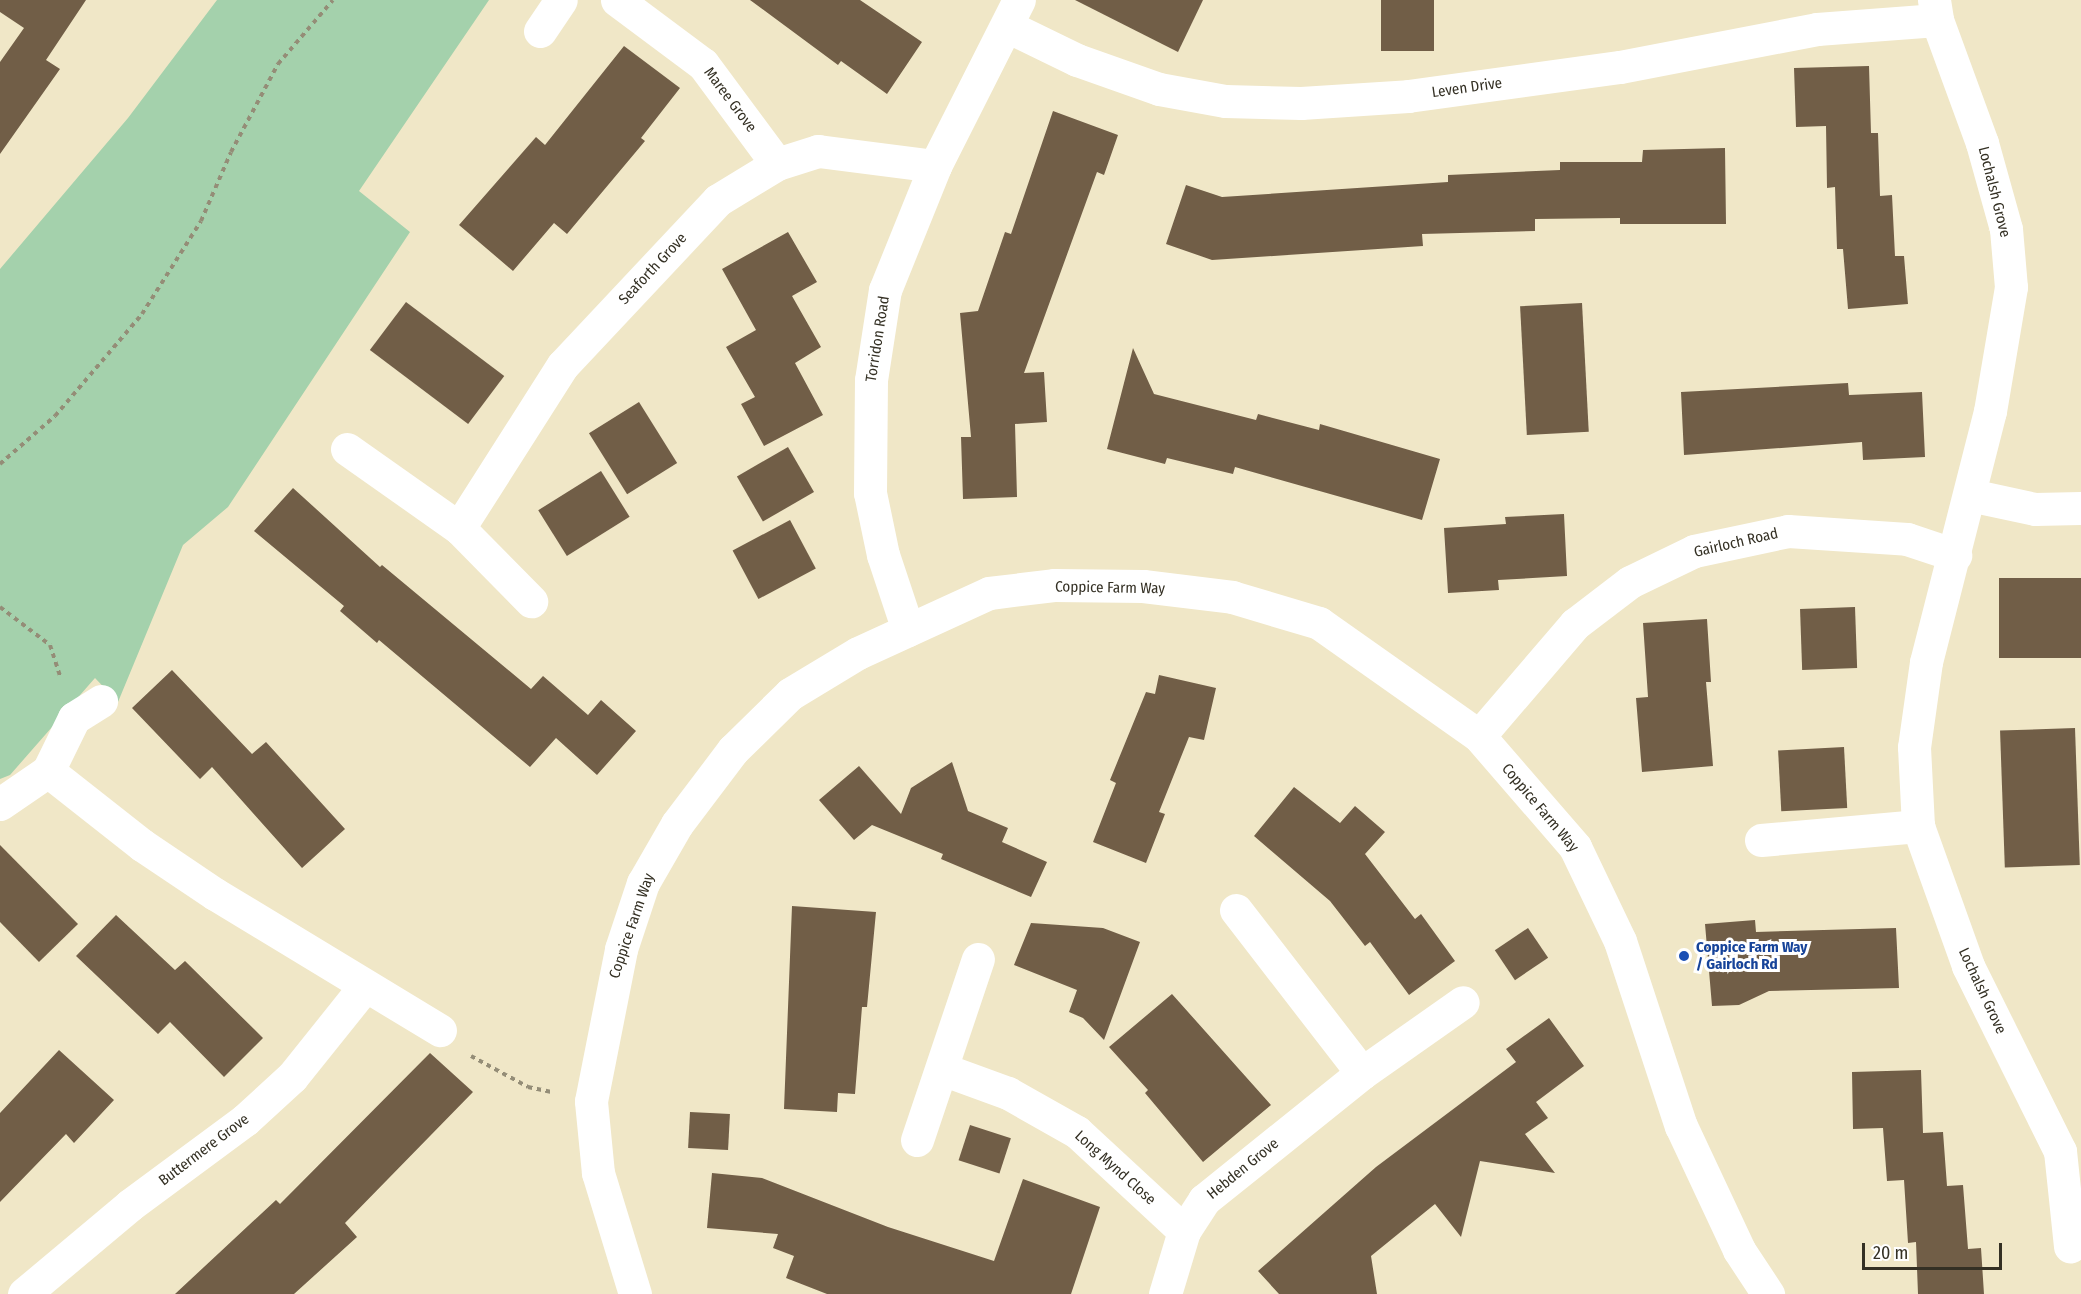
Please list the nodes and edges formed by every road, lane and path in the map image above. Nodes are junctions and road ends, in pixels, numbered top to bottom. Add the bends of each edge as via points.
1 (333, 0) edge
2 (561, 0) edge
3 (617, 0) edge
4 (1936, 10) edge
5 (1013, 13) edge
6 (540, 30) dead end
7 (777, 164) junction
8 (934, 166) junction
9 (347, 449) dead end
10 (0, 464) edge
11 (1970, 495) junction
12 (2081, 508) edge
13 (459, 528) junction
14 (1955, 555) junction
15 (531, 601) dead end
16 (0, 607) edge
17 (908, 630) junction
18 (87, 710) joint
19 (1479, 736) junction
20 (48, 771) junction
21 (0, 804) edge
22 (1918, 826) junction
23 (1761, 840) dead end
24 (1236, 910) dead end
25 (978, 959) dead end
26 (364, 987) junction
27 (1463, 1002) dead end
28 (440, 1030) joint
29 (942, 1069) junction
30 (1362, 1073) junction
31 (591, 1101) junction
32 (917, 1140) dead end
33 (2070, 1148) edge
34 (1184, 1231) junction
35 (2070, 1246) dead end
36 (24, 1294) edge
37 (635, 1294) edge
38 (1165, 1294) edge
39 (1768, 1294) edge

1 - 10 path via 278,64 231,152 201,220 142,314 55,416
2 - 6 street
3 - 7 street, Maree Grove via 703,64
4 - 5 street, Leven Drive via 1620,67 1408,96 1301,103 1225,101 1159,89 1077,60
4 - 11 street, Lochalsh Grove via 1982,143 2006,229 2011,287
5 - 8 street, Torridon Road
7 - 8 street, Seaforth Grove via 818,151
7 - 13 street, Seaforth Grove via 718,200 563,365
8 - 17 street, Torridon Road via 885,290 871,380 870,493 883,555
9 - 13 street
11 - 12 street via 2035,508
11 - 14 street, Lochalsh Grove
13 - 15 street
14 - 19 street, Gairloch Road via 1907,539 1788,531 1694,550 1630,582 1575,624
14 - 22 street, Lochalsh Grove via 1926,662 1914,747
16 - 18 path via 50,645
17 - 19 street, Coppice Farm Way via 989,593 1054,585 1143,586 1232,597 1319,623
17 - 31 street, Coppice Farm Way via 858,653 790,694 733,750 677,824 644,883 621,949
18 - 20 street
19 - 39 street, Coppice Farm Way via 1575,847 1620,941 1681,1126 1739,1250
20 - 21 street
20 - 26 street via 142,845
22 - 23 street
22 - 33 street, Lochalsh Grove via 1968,966
24 - 30 street
25 - 29 street
26 - 28 street
26 - 36 street, Buttermere Grove via 292,1077 245,1120 130,1205
27 - 30 street, Hebden Grove
28 - 31 path via 452,1036 447,1044 528,1087
29 - 32 street
29 - 34 street, Long Mynd Close via 1008,1093 1077,1132
30 - 34 street, Hebden Grove via 1204,1200
31 - 37 street, Coppice Farm Way via 598,1173
33 - 35 street, Lochalsh Grove
34 - 38 street, Hebden Grove

